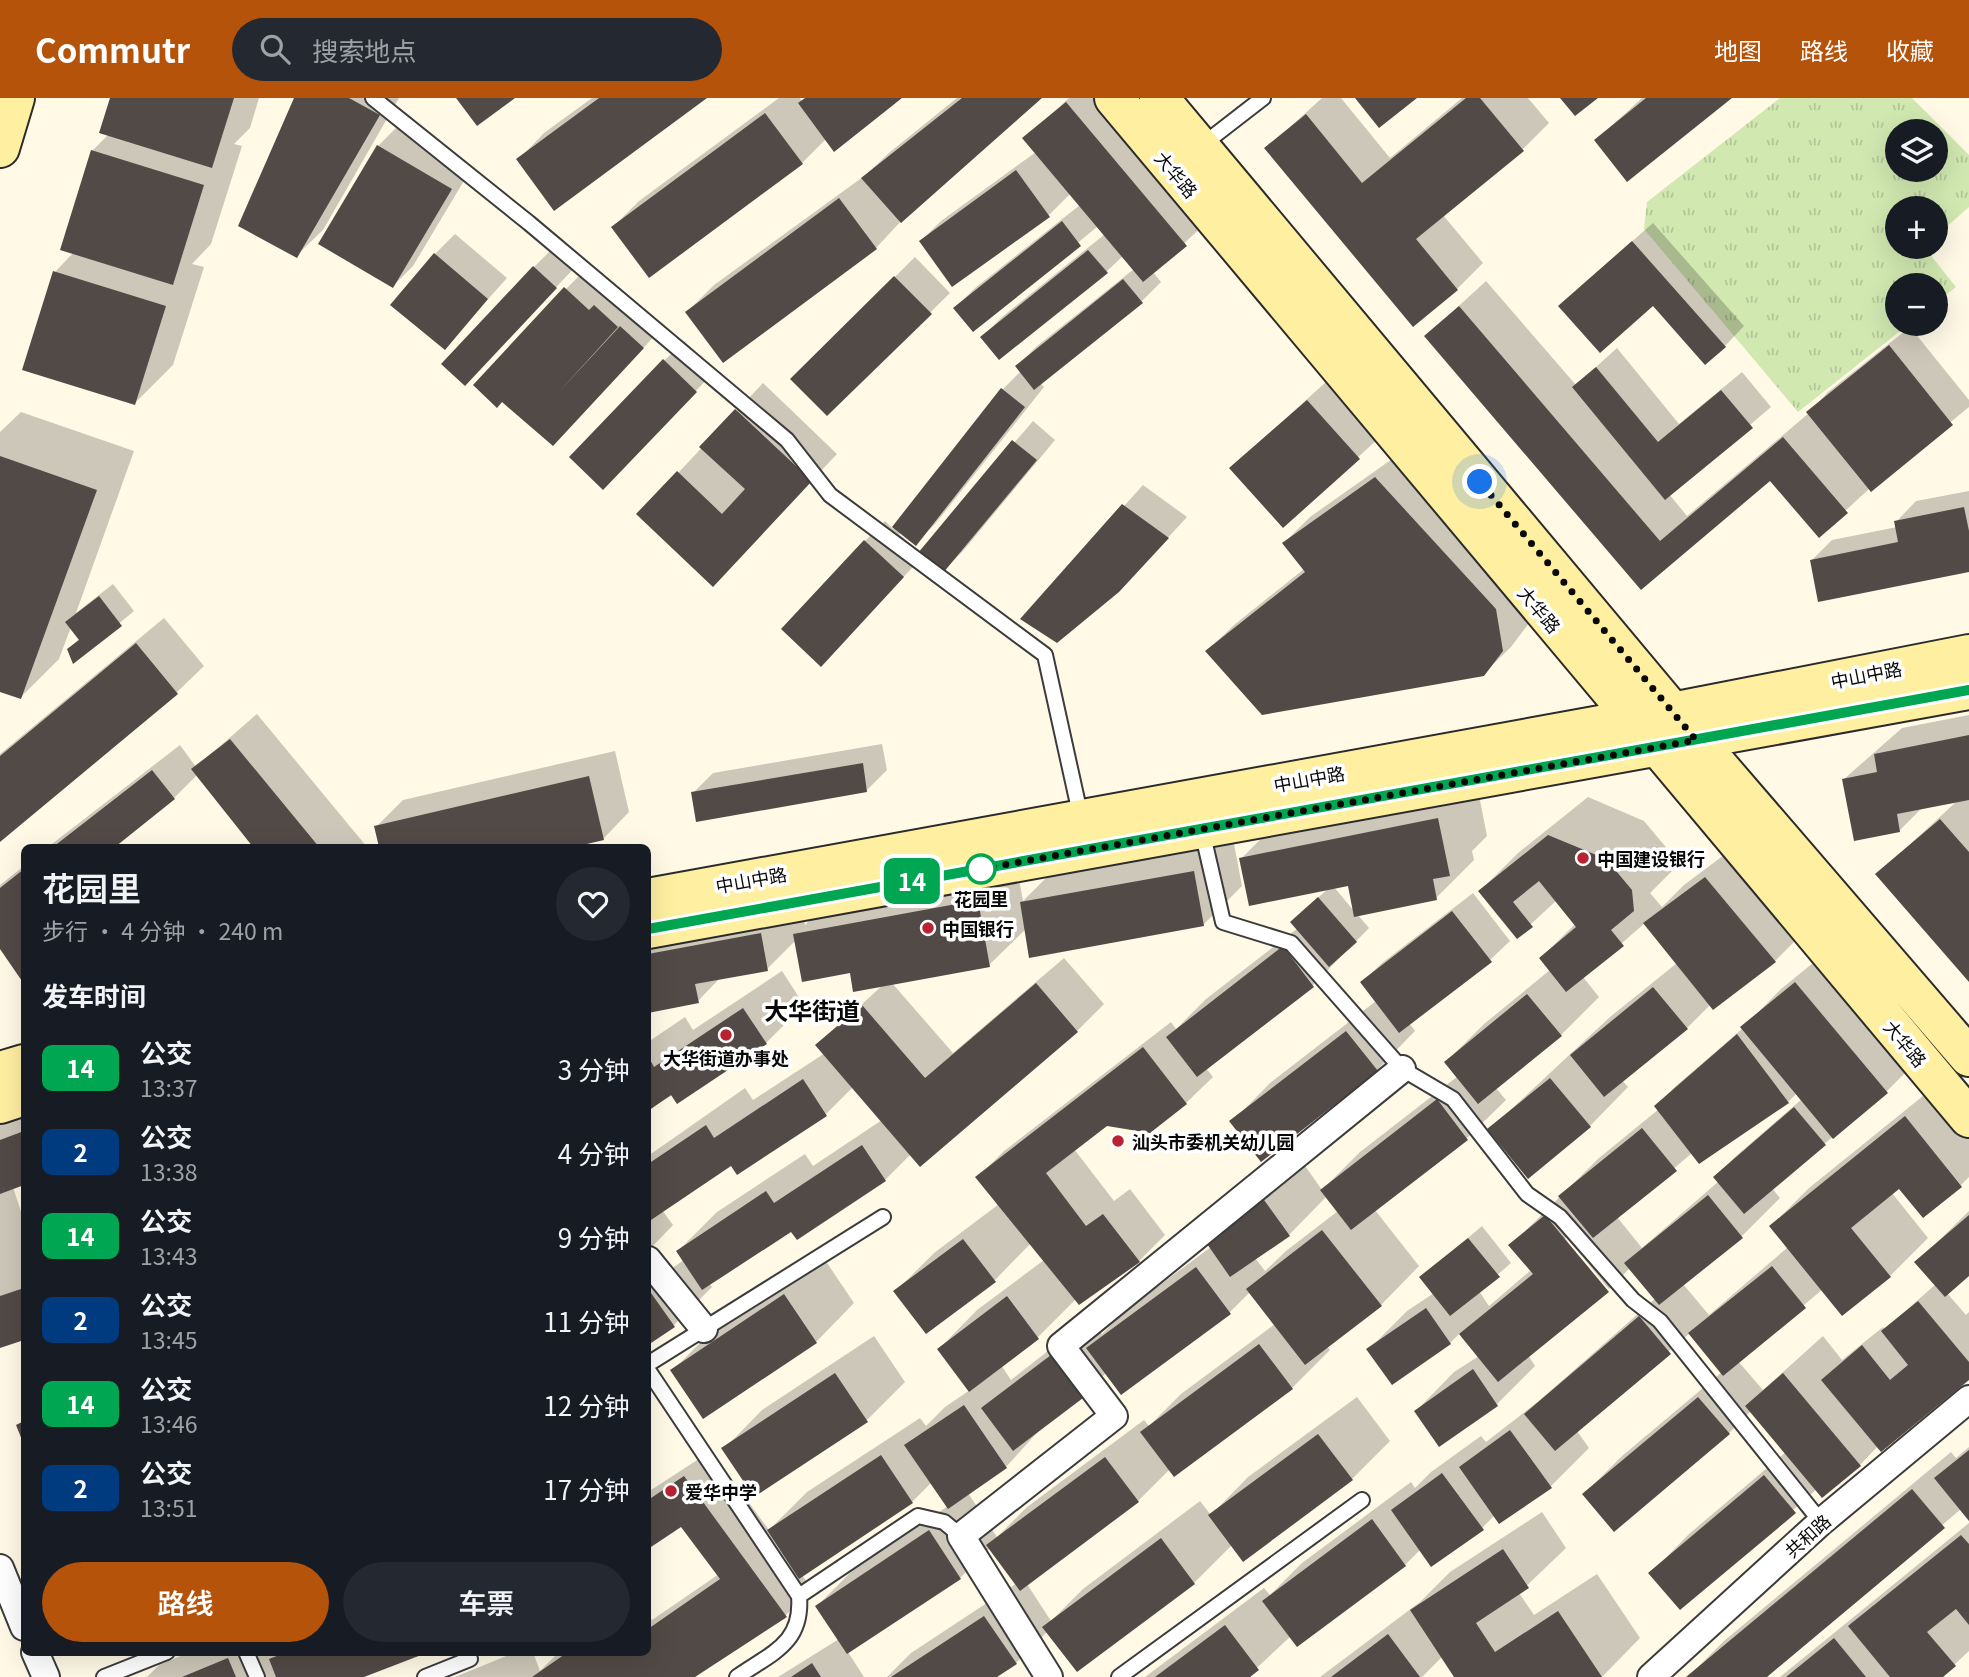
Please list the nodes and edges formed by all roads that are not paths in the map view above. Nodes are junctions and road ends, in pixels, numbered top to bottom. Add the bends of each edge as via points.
1 (15, 98) edge
2 (373, 98) edge
3 (1114, 98) edge
4 (1159, 98) edge
5 (1263, 98) edge
6 (1200, 147) junction
7 (0, 148) edge
8 (1969, 654) edge
9 (1969, 690) edge
10 (1684, 726) junction
11 (1644, 733) junction
12 (1081, 819) junction
13 (1201, 830) junction
14 (651, 897) edge
15 (651, 928) edge
16 (1969, 1056) edge
17 (21, 1065) edge
18 (1402, 1069) junction
19 (0, 1071) edge
20 (21, 1097) edge
21 (0, 1104) edge
22 (1969, 1118) edge
23 (883, 1216) dead end
24 (651, 1264) edge
25 (704, 1329) junction
26 (651, 1362) edge
27 (651, 1374) edge
28 (1969, 1399) edge
29 (1363, 1500) dead end
30 (1821, 1522) junction
31 (961, 1536) junction
32 (0, 1568) edge
33 (799, 1596) junction
34 (21, 1620) edge
35 (37, 1656) edge
36 (157, 1656) edge
37 (248, 1656) edge
38 (470, 1659) dead end
39 (46, 1677) edge
40 (103, 1677) edge
41 (257, 1677) edge
42 (425, 1677) edge
43 (737, 1677) edge
44 (1049, 1677) edge
45 (1119, 1677) edge
46 (1651, 1677) edge

1 - 7 main road
2 - 12 lane via 529,222 787,440 830,495 1045,655
3 - 11 main road, 大华路
4 - 6 main road, 大华路
5 - 6 lane
6 - 10 main road, 大华路
8 - 10 main road, 中山中路
9 - 10 main road, 中山中路
10 - 11 main road, 中山中路
10 - 16 main road, 大华路
11 - 12 main road, 中山中路
11 - 13 main road, 中山中路
11 - 22 main road, 大华路
12 - 14 main road, 中山中路
13 - 15 main road, 中山中路
13 - 18 lane via 1223,922 1291,943
17 - 19 main road
18 - 30 lane via 1452,1100 1527,1194 1560,1217 1633,1300 1660,1321
18 - 31 street via 1061,1346 1114,1416
20 - 21 main road
23 - 25 lane
24 - 25 street
25 - 26 lane
27 - 33 lane
28 - 30 street, 共和路
29 - 45 lane
30 - 46 street, 共和路
31 - 33 lane via 944,1522 918,1516
31 - 44 street
32 - 34 street
33 - 43 lane via 800,1617 790,1641
35 - 39 street
36 - 40 lane
37 - 41 lane
38 - 42 lane

